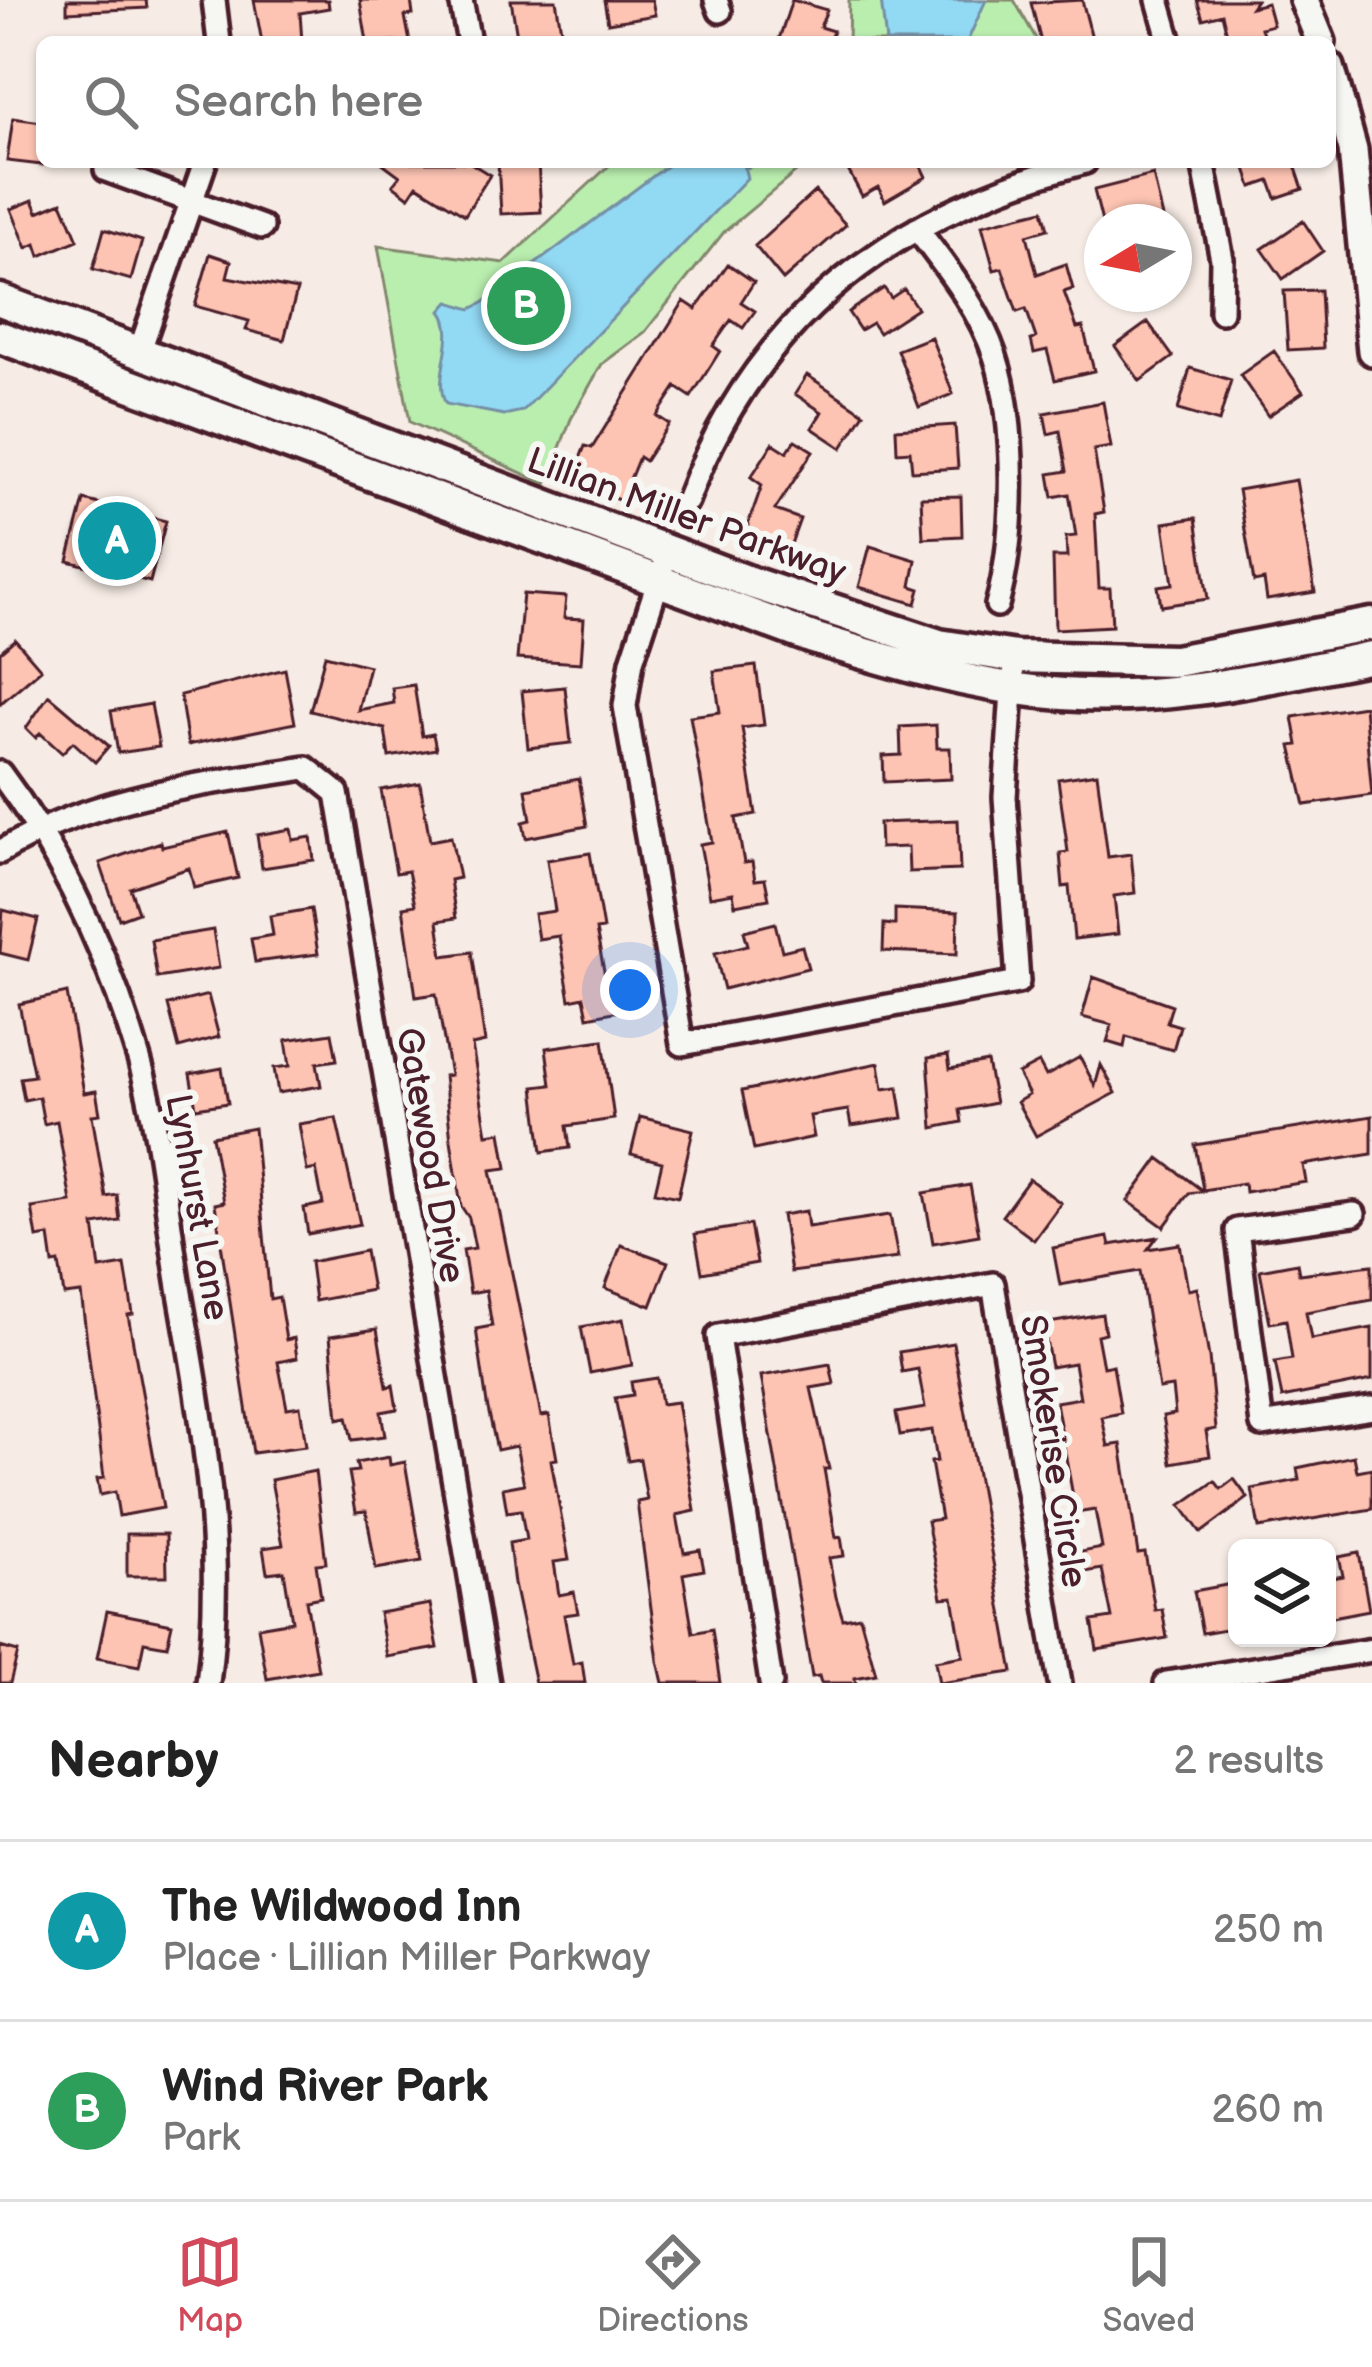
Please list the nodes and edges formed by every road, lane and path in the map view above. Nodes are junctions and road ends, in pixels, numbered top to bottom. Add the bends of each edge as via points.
1 (214, 0) edge
2 (461, 0) edge
3 (1158, 0) edge
4 (1304, 0) edge
5 (218, 36) edge
6 (468, 36) edge
7 (1168, 36) edge
8 (1319, 36) edge
9 (1336, 100) edge
10 (203, 168) edge
11 (1067, 168) edge
12 (1204, 168) edge
13 (106, 170) dead end
14 (194, 203) junction
15 (262, 226) dead end
16 (917, 229) junction
17 (0, 300) edge
18 (1221, 312) dead end
19 (0, 337) edge
20 (1372, 351) edge
21 (139, 352) junction
22 (687, 501) dead end
23 (663, 567) junction
24 (997, 605) dead end
25 (1372, 624) edge
26 (1372, 657) edge
27 (1014, 672) junction
28 (0, 773) edge
29 (41, 827) junction
30 (0, 851) edge
31 (1354, 1214) dead end
32 (1372, 1408) edge
33 (1372, 1650) edge
34 (208, 1683) edge
35 (488, 1683) edge
36 (771, 1683) edge
37 (1060, 1683) edge
38 (1166, 1683) edge

1 - 5 street
2 - 6 street
3 - 7 street
4 - 8 street
9 - 20 street via 1360,203
10 - 14 street
11 - 16 street via 963,203
12 - 18 street via 1222,260
13 - 14 street
14 - 15 street
14 - 21 street
16 - 22 street via 831,287 773,346 712,434
16 - 24 street via 967,296 995,356 1010,559
17 - 21 main road, Lillian Miller Parkway
19 - 23 main road, Lillian Miller Parkway
21 - 23 main road, Lillian Miller Parkway
23 - 27 main road, Lillian Miller Parkway
23 - 27 street via 625,706 682,1045 1018,982 1005,797
25 - 27 main road, Lillian Miller Parkway via 1175,662
26 - 27 main road, Lillian Miller Parkway via 1179,692 1062,694
28 - 29 street, Lynhurst Lane
29 - 30 street, Gatewood Drive
29 - 34 street, Lynhurst Lane via 93,933 140,1062 207,1444 218,1610
29 - 35 street, Gatewood Drive via 115,799 305,768 337,793
31 - 32 street via 1237,1230 1262,1425
33 - 38 street
36 - 37 street, Smokerise Circle via 718,1336 993,1285

